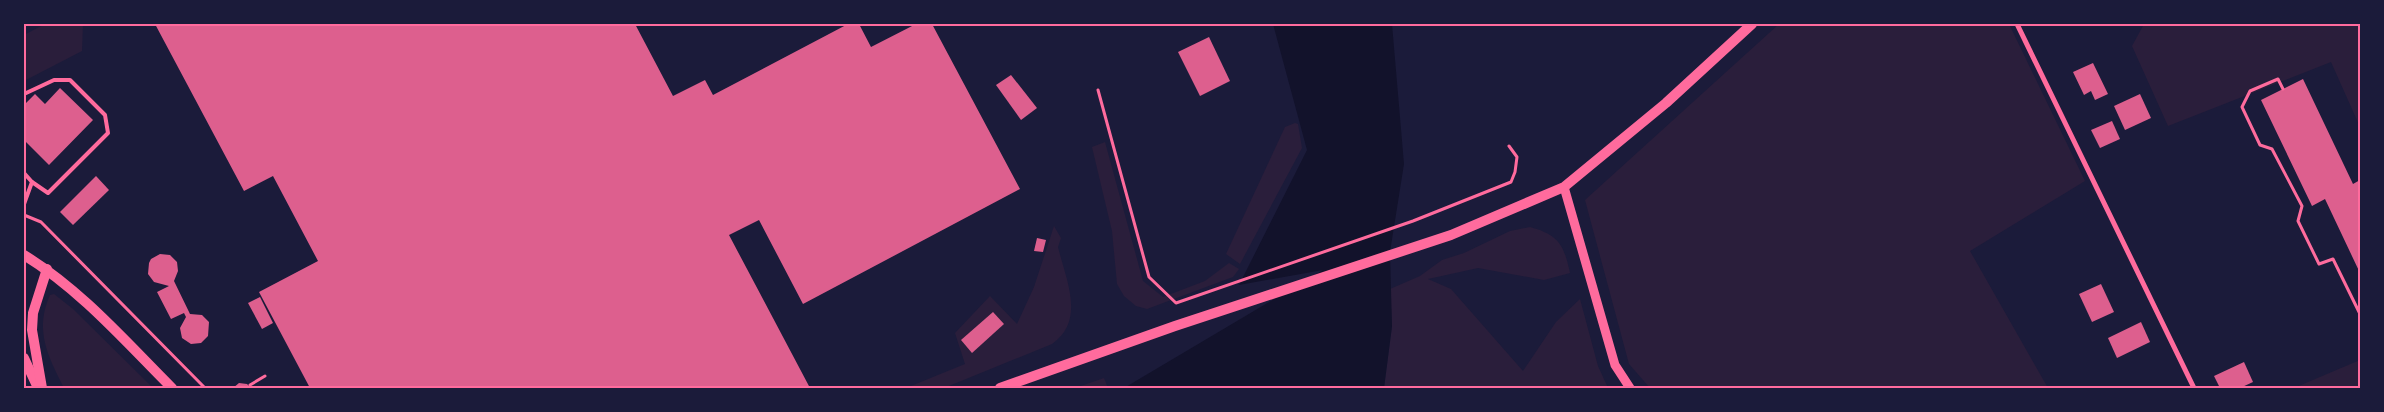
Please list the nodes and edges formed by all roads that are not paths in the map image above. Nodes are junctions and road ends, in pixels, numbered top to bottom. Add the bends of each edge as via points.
1 (1752, 24) edge
2 (2017, 24) edge
3 (24, 94) edge
4 (24, 173) edge
5 (32, 182) junction
6 (1564, 187) junction
7 (24, 204) edge
8 (24, 255) edge
9 (47, 269) junction
10 (24, 358) edge
11 (40, 388) edge
12 (172, 388) edge
13 (1000, 388) edge
14 (1630, 388) edge
15 (2194, 388) edge

1 - 6 main road via 1666,103
2 - 15 street
3 - 5 lane via 54,80 70,80 106,115 108,133 48,193
4 - 5 lane
5 - 7 lane
6 - 13 main road via 1452,236 1176,326
6 - 14 street via 1615,365
8 - 9 main road
9 - 11 main road via 36,298 32,321
9 - 12 main road via 88,304
10 - 11 main road

